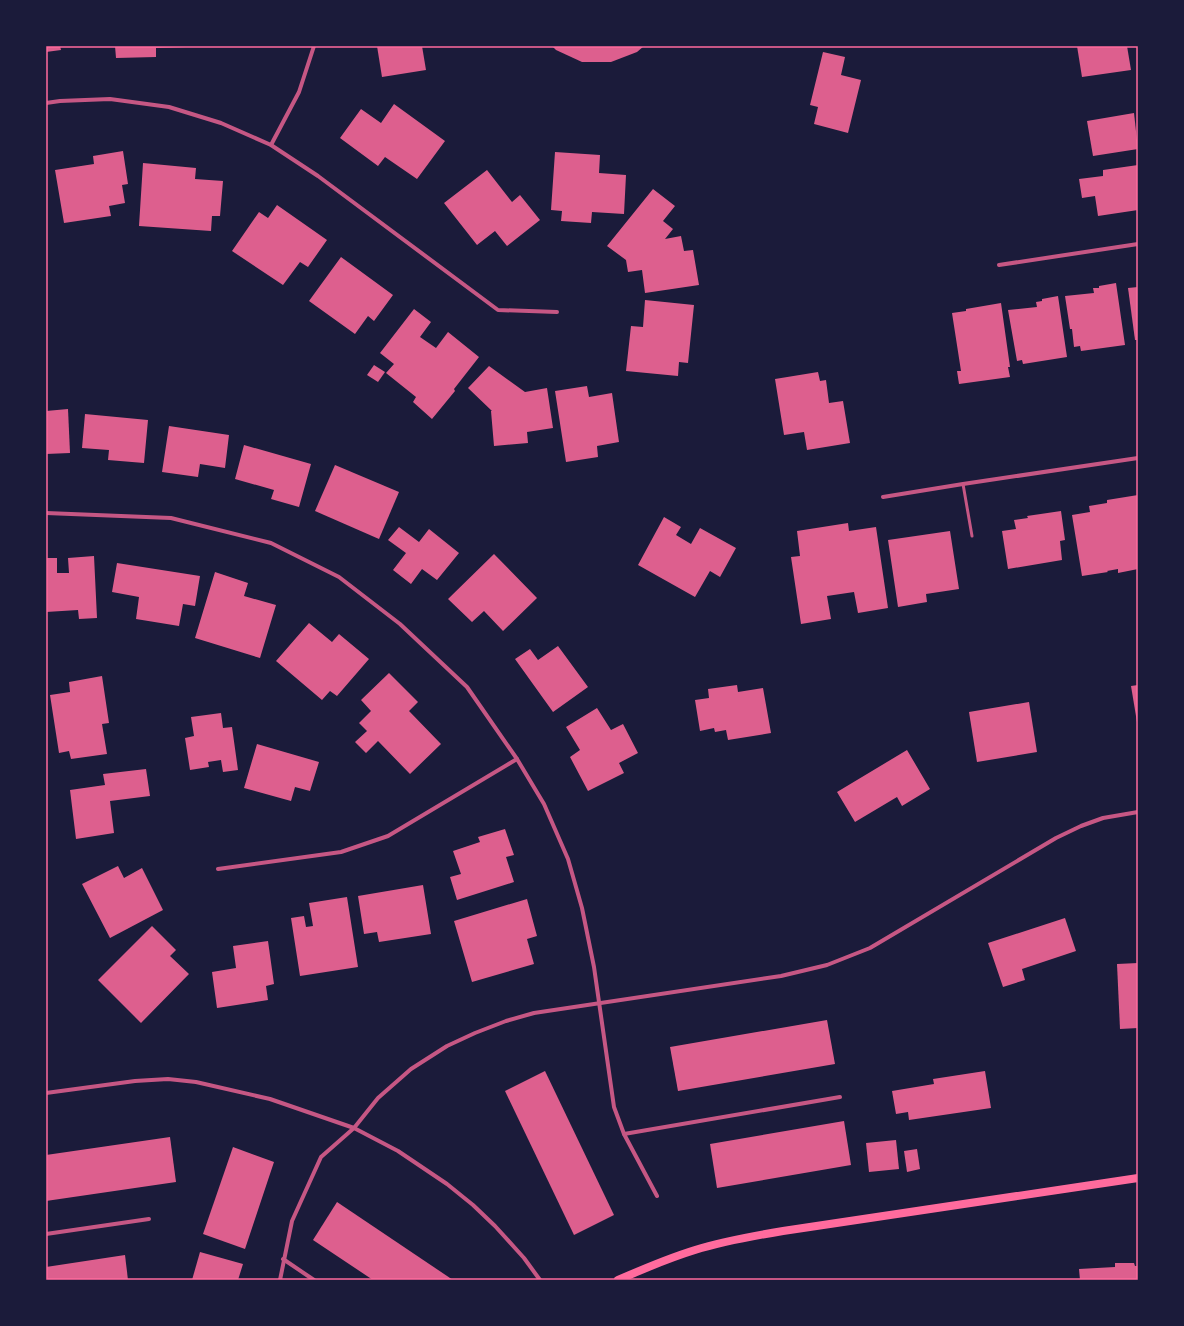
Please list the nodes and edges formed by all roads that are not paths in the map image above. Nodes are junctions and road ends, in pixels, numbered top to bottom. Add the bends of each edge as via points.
1 (314, 46) edge
2 (46, 103) edge
3 (271, 145) junction
4 (1138, 244) edge
5 (999, 265) dead end
6 (558, 312) dead end
7 (1138, 458) edge
8 (963, 484) junction
9 (883, 497) dead end
10 (46, 513) edge
11 (972, 536) dead end
12 (517, 760) junction
13 (1138, 812) edge
14 (218, 869) dead end
15 (599, 1003) junction
16 (46, 1093) edge
17 (840, 1097) dead end
18 (354, 1128) junction
19 (624, 1134) junction
20 (1138, 1178) edge
21 (657, 1196) dead end
22 (149, 1219) dead end
23 (46, 1234) edge
24 (283, 1260) junction
25 (280, 1280) edge
26 (314, 1280) edge
27 (540, 1280) edge
28 (618, 1280) edge

1 - 3 street via 299,92
2 - 3 street via 110,99 169,107 221,123
3 - 6 street via 318,176 498,310
4 - 5 street
7 - 8 street
8 - 9 street
8 - 11 lane
10 - 12 street via 171,518 271,543 339,577 400,624 467,687
12 - 14 street via 388,836 341,852
12 - 15 street via 544,804 568,859 582,908
13 - 15 street via 1104,818 1056,838 870,948 827,965 781,976
15 - 18 street via 534,1013 506,1021 447,1046 411,1069 378,1098
15 - 19 street via 614,1107
16 - 18 street via 135,1081 168,1079 196,1082 270,1099
17 - 19 street
18 - 24 street via 320,1157 292,1221
18 - 27 street via 398,1151 473,1205 514,1247
19 - 21 street
20 - 28 main road via 741,1238 695,1250
22 - 23 street
24 - 25 street
24 - 26 street

